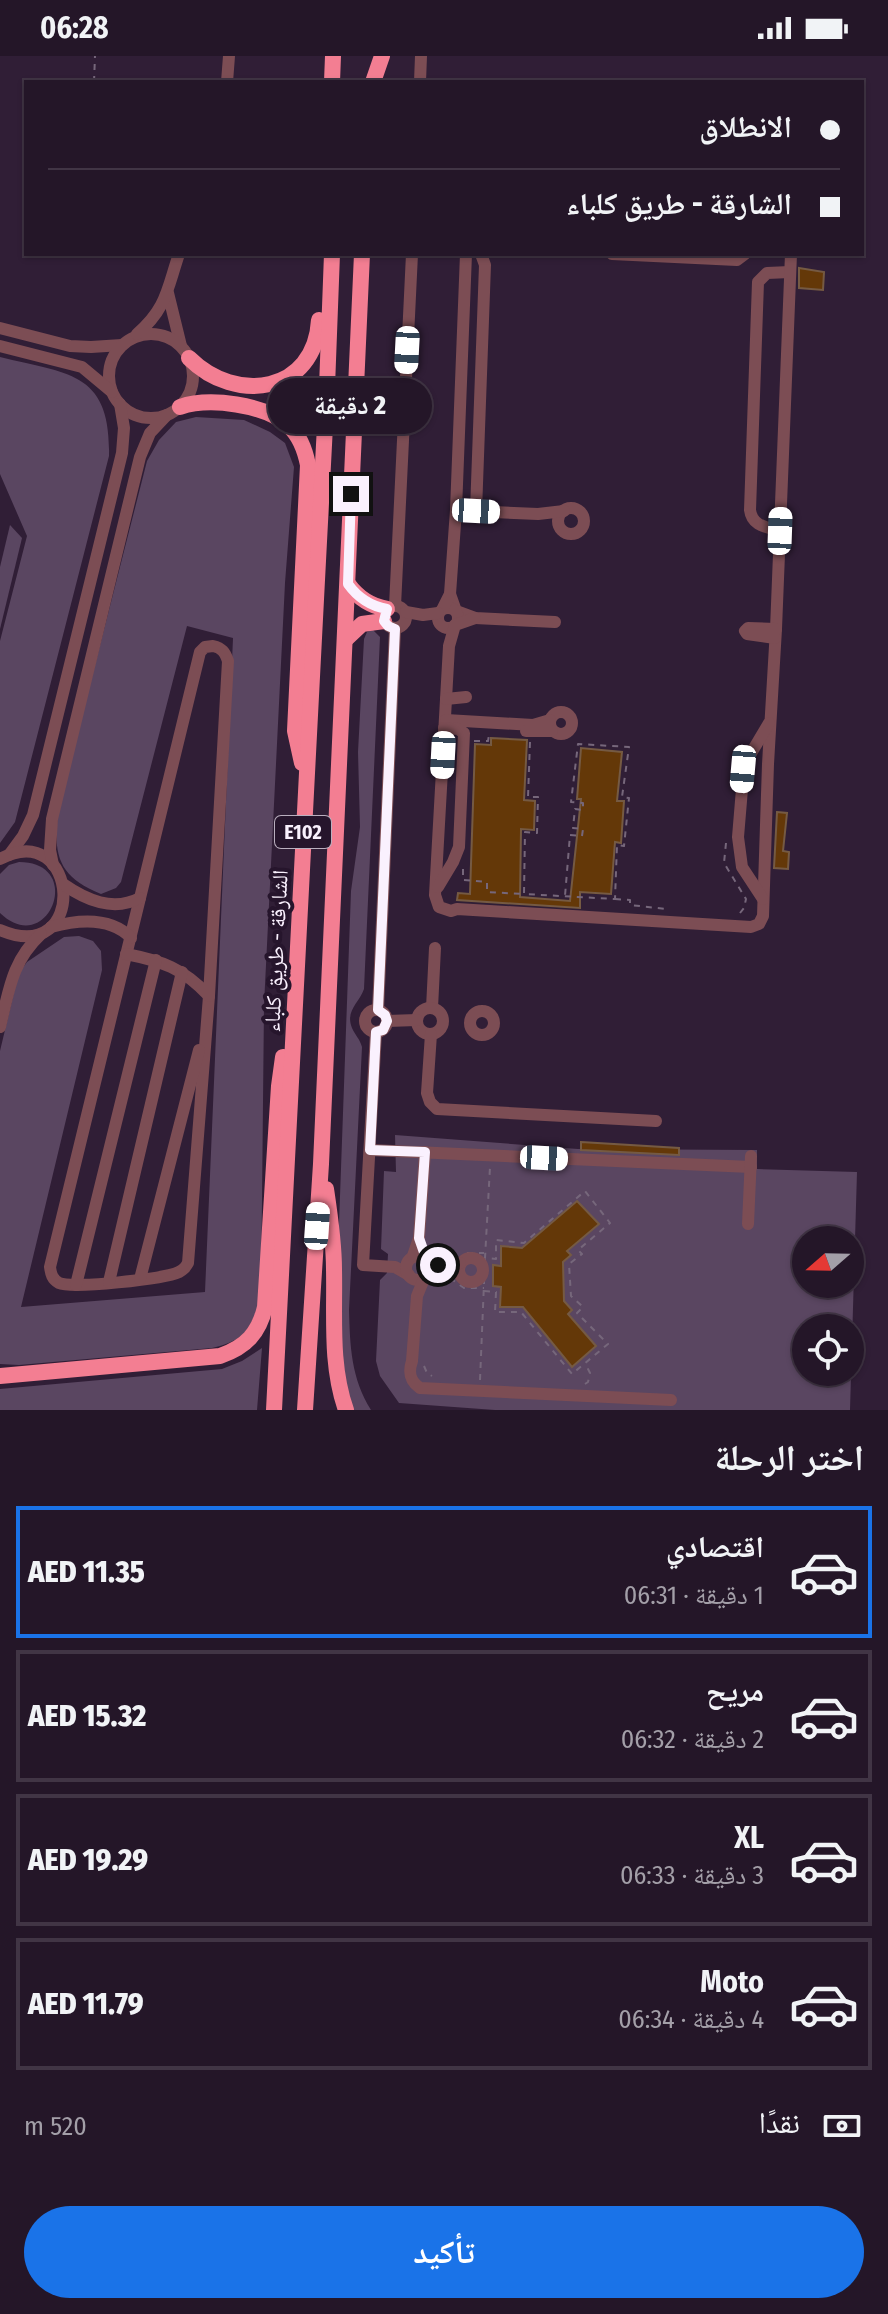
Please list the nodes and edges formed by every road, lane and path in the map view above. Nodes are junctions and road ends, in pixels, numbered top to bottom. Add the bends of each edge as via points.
1 (95, 56) edge
2 (229, 56) edge
3 (333, 56) edge
4 (339, 56) edge
5 (370, 56) edge
6 (382, 56) edge
7 (421, 56) edge
8 (94, 80) edge
9 (227, 80) edge
10 (332, 80) edge
11 (338, 80) edge
12 (371, 80) edge
13 (372, 80) edge
14 (420, 80) edge
15 (178, 256) edge
16 (323, 256) edge
17 (332, 256) edge
18 (362, 256) edge
19 (412, 256) edge
20 (466, 256) edge
21 (482, 256) edge
22 (791, 256) edge
23 (790, 272) junction
24 (168, 293) junction
25 (0, 328) edge
26 (134, 336) junction
27 (122, 345) junction
28 (0, 346) edge
29 (185, 352) junction
30 (112, 392) junction
31 (120, 404) junction
32 (174, 411) junction
33 (456, 510) junction
34 (476, 511) junction
35 (564, 511) junction
36 (538, 514) junction
37 (559, 526) junction
38 (780, 531) junction
39 (348, 584) junction
40 (396, 616) junction
41 (445, 617) junction
42 (555, 622) dead end
43 (345, 640) junction
44 (466, 697) dead end
45 (446, 699) junction
46 (770, 721) junction
47 (445, 724) junction
48 (489, 735) dead end
49 (466, 737) junction
50 (530, 737) dead end
51 (768, 764) junction
52 (743, 769) junction
53 (306, 776) junction
54 (727, 835) dead end
55 (4, 857) edge
56 (739, 857) junction
57 (463, 864) dead end
58 (53, 865) junction
59 (765, 867) junction
60 (63, 884) junction
61 (436, 889) junction
62 (524, 894) junction
63 (565, 896) junction
64 (140, 898) junction
65 (615, 899) junction
66 (763, 906) junction
67 (672, 910) dead end
68 (739, 914) dead end
69 (46, 929) junction
70 (0, 930) edge
71 (131, 938) junction
72 (435, 948) dead end
73 (126, 954) junction
74 (156, 960) junction
75 (182, 972) junction
76 (209, 996) junction
77 (295, 1001) junction
78 (432, 1008) junction
79 (378, 1010) junction
80 (207, 1018) junction
81 (417, 1020) junction
82 (387, 1021) junction
83 (443, 1021) junction
84 (470, 1022) dead end
85 (0, 1027) edge
86 (376, 1032) junction
87 (431, 1034) junction
88 (656, 1121) dead end
89 (370, 1150) junction
90 (425, 1152) junction
91 (321, 1164) junction
92 (490, 1166) dead end
93 (748, 1224) dead end
94 (485, 1253) junction
95 (485, 1258) junction
96 (458, 1266) junction
97 (419, 1268) junction
98 (140, 1279) junction
99 (109, 1282) junction
100 (76, 1285) junction
101 (484, 1290) junction
102 (418, 1363) junction
103 (586, 1364) junction
104 (0, 1369) edge
105 (19, 1374) junction
106 (0, 1376) edge
107 (480, 1380) dead end
108 (436, 1382) junction
109 (581, 1386) dead end
110 (671, 1400) dead end
111 (274, 1410) edge
112 (305, 1410) edge
113 (346, 1410) edge

1 - 8 path
2 - 9 street
3 - 10 highway
4 - 11 highway
5 - 12 highway
6 - 13 highway
7 - 14 street
15 - 24 street
16 - 29 highway via 319,333 293,374 268,385 228,383 213,378
17 - 53 highway, الشارقة - طريق كلباء / E102
18 - 39 highway, E102
19 - 40 street
20 - 33 street
21 - 34 street
22 - 23 street
23 - 38 street
23 - 38 street via 760,278 756,313 750,515 756,524
24 - 26 street
24 - 29 street
25 - 27 street via 70,346
26 - 27 street
26 - 29 street via 159,334
27 - 30 street via 111,362
28 - 30 street via 82,367
29 - 32 street via 192,384
30 - 31 street
31 - 32 street via 142,417
31 - 55 street via 122,453 33,815
32 - 53 highway via 202,401 259,411 288,426 305,450 295,731
32 - 58 street via 150,433 140,457 52,819
33 - 34 street
33 - 41 street
34 - 36 street
35 - 36 street
35 - 37 street
35 - 37 street via 577,511 583,523 575,534
36 - 37 street
38 - 46 street
39 - 40 highway via 369,604
39 - 43 highway, E102
40 - 41 street
40 - 43 highway via 362,624
40 - 79 street
41 - 42 street
41 - 45 street
43 - 91 highway, E102
44 - 45 street
45 - 47 street
46 - 51 street
46 - 52 street
47 - 49 street
47 - 49 street via 551,725 478,728
47 - 61 street
48 - 49 path via 488,741
49 - 61 street via 459,847
50 - 62 path via 528,797 538,797 537,833 525,832
51 - 52 street
51 - 59 street
52 - 56 street
53 - 77 highway, الشارقة - طريق كلباء / E102
54 - 68 path via 724,863 746,899
55 - 58 street via 32,853
56 - 59 street via 746,865
56 - 66 street
57 - 62 path via 463,880 487,882 487,892
58 - 60 street
59 - 66 street
60 - 64 street via 105,904
60 - 69 street via 63,907
61 - 66 street via 444,903 457,909 751,927 762,920
62 - 63 path
63 - 65 path
63 - 65 path via 570,835 582,836 583,829 573,828 575,809 583,810 583,803 571,802 578,744 629,747 622,797 629,798 624,846 617,845
64 - 71 street
64 - 76 street via 200,652 220,648 228,661
65 - 67 path
69 - 70 street via 28,936
69 - 71 street via 76,921 101,922
69 - 85 street via 17,965
71 - 73 street
72 - 78 street
73 - 74 street
73 - 100 street via 50,1267 57,1282
74 - 75 street
74 - 100 street
75 - 76 street
75 - 99 street
76 - 80 street
77 - 105 highway via 279,1086 265,1307 255,1333 220,1356
77 - 111 highway, الشارقة - طريق كلباء / E102
78 - 81 street
78 - 83 street
79 - 82 street
79 - 86 street via 365,1020
80 - 98 street
80 - 98 street via 188,1263 176,1273
81 - 82 street
81 - 87 street via 420,1029
82 - 86 street
83 - 84 street
83 - 87 street
86 - 89 street
87 - 88 street via 427,1093 437,1109
89 - 90 street
89 - 97 street via 363,1265
90 - 93 street via 751,1161
90 - 97 street
91 - 112 highway, E102
91 - 113 highway via 332,1236 338,1378
92 - 94 path
94 - 95 path
94 - 96 path
95 - 101 path
95 - 103 path via 496,1259 496,1240 524,1243 585,1191 610,1223 569,1264 571,1296 583,1307 577,1313 608,1344
96 - 97 street
96 - 101 path via 464,1288
97 - 102 street
98 - 99 street
99 - 100 street
101 - 103 path via 496,1292 495,1312 521,1312 572,1374
101 - 107 path
102 - 108 path
102 - 108 street via 410,1369 414,1383 428,1390
103 - 109 path via 588,1382
104 - 105 highway
105 - 106 highway
108 - 110 street

